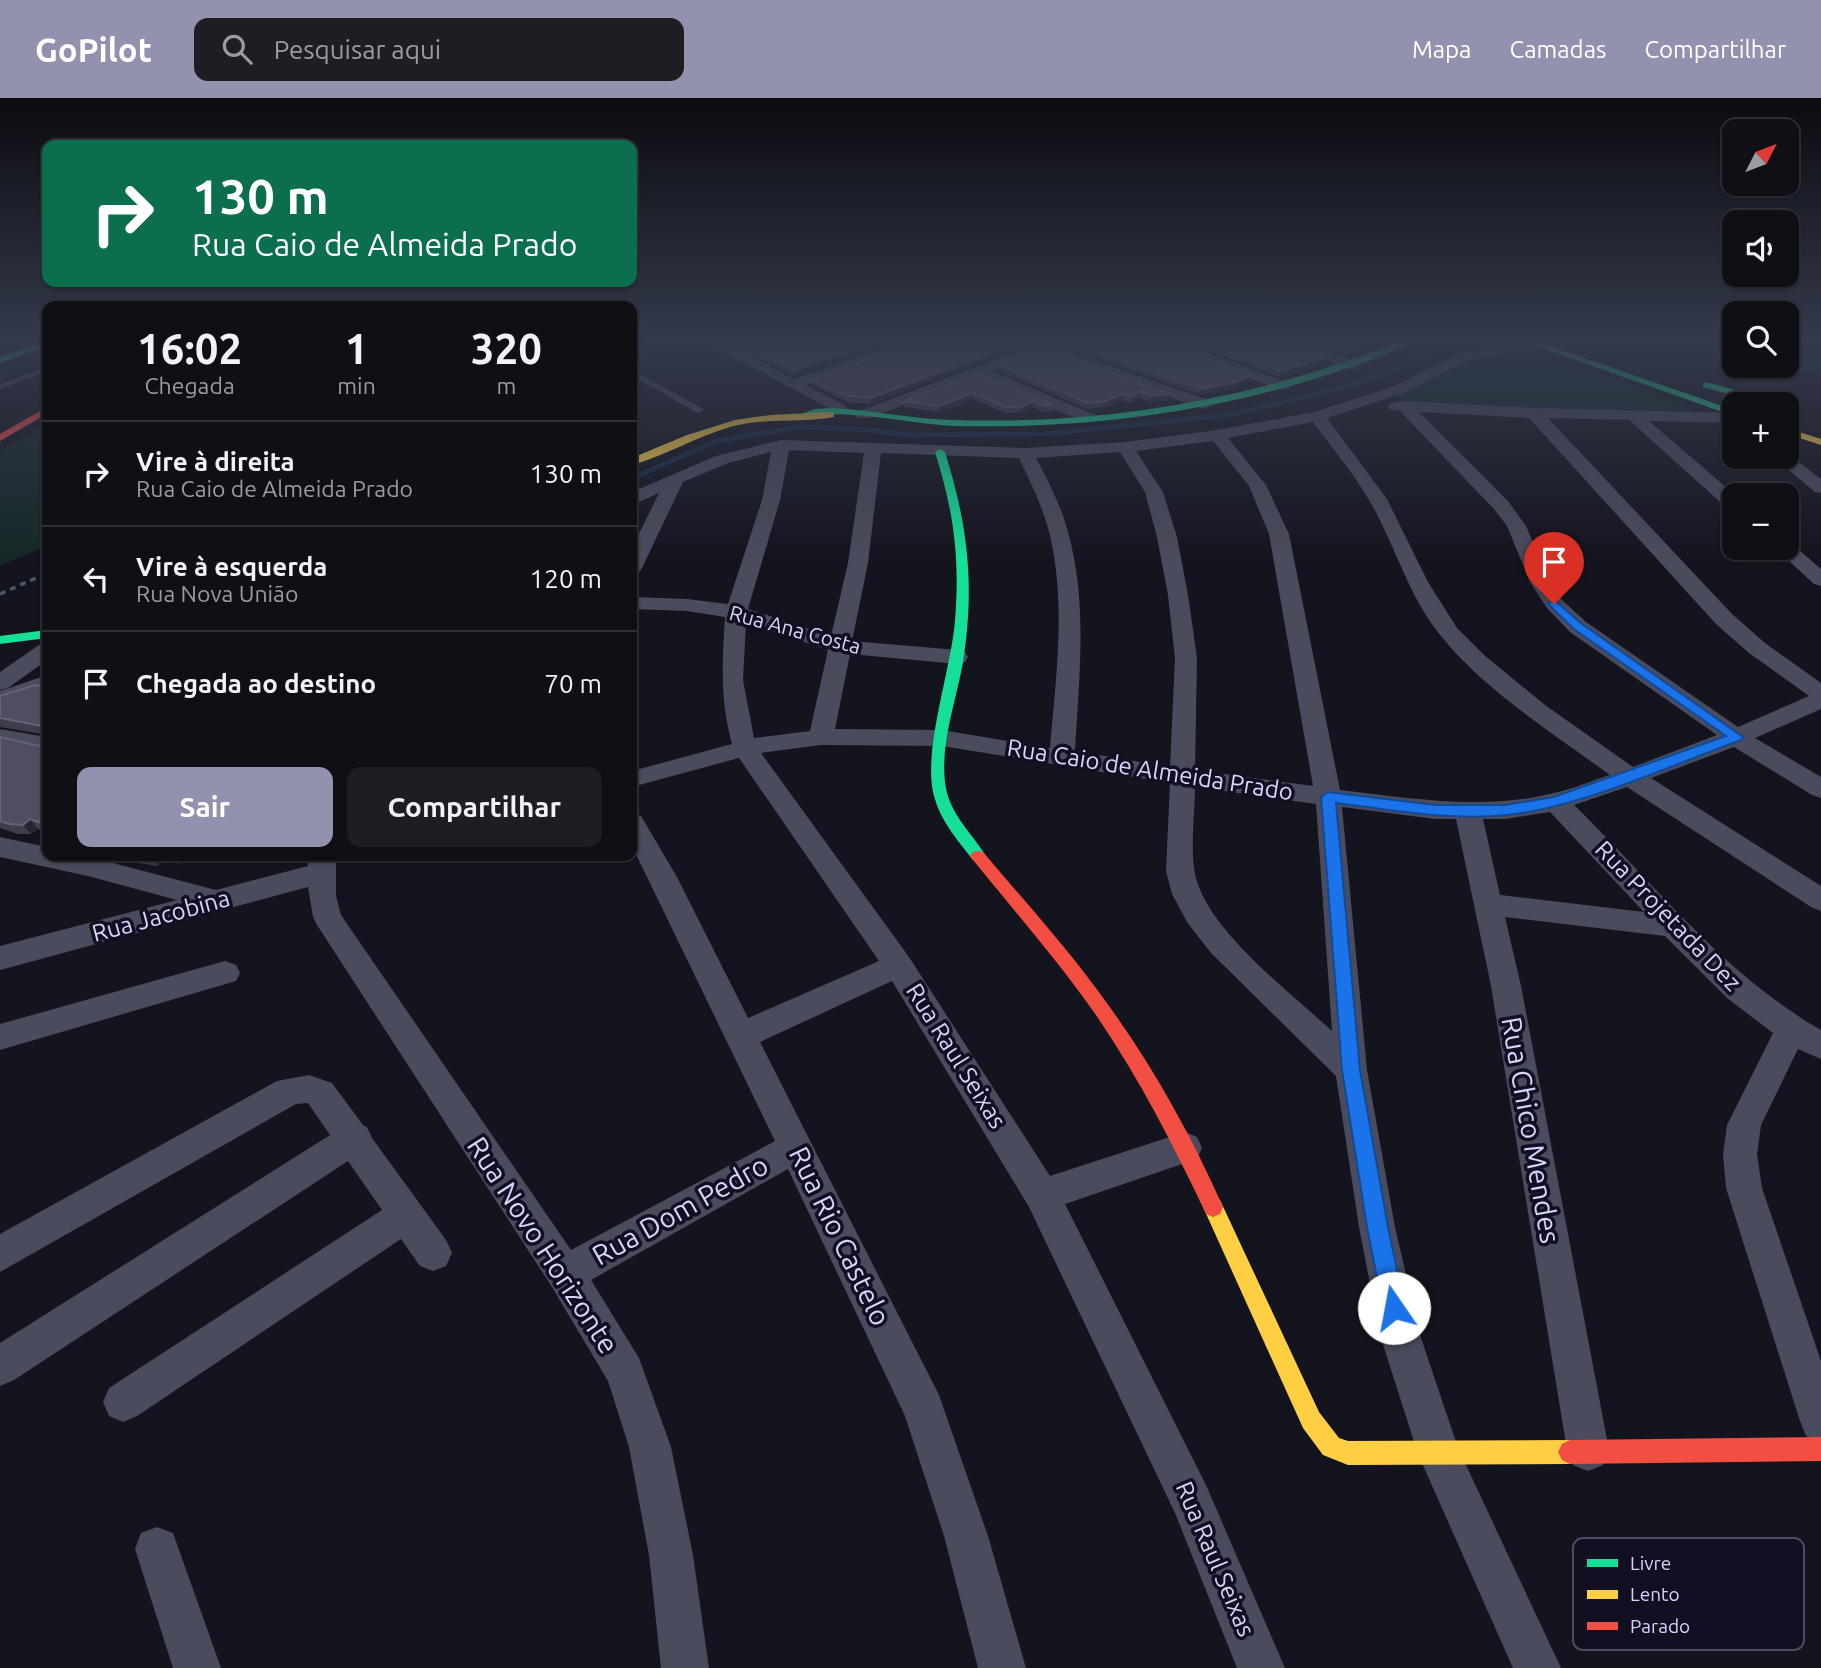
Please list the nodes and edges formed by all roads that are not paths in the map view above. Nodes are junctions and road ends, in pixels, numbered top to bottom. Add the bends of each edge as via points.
1 (40, 414) edge
2 (804, 414) edge
3 (875, 414) edge
4 (1080, 414) edge
5 (1120, 414) edge
6 (1412, 414) edge
7 (1535, 414) edge
8 (1566, 414) edge
9 (1317, 415) joint
10 (1635, 417) junction
11 (1722, 417) edge
12 (1089, 418) junction
13 (1706, 418) junction
14 (1722, 426) edge
15 (1799, 434) edge
16 (1217, 435) junction
17 (0, 438) edge
18 (1821, 442) edge
19 (781, 445) junction
20 (1125, 447) junction
21 (873, 448) junction
22 (940, 452) junction
23 (1025, 453) junction
24 (637, 460) edge
25 (1797, 469) edge
26 (675, 478) junction
27 (1821, 488) edge
28 (1722, 493) edge
29 (637, 497) edge
30 (637, 558) edge
31 (1798, 560) edge
32 (1821, 580) edge
33 (637, 603) edge
34 (736, 612) junction
35 (42, 635) edge
36 (0, 640) edge
37 (839, 646) junction
38 (42, 654) edge
39 (957, 657) junction
40 (0, 683) edge
41 (42, 684) edge
42 (1821, 694) edge
43 (0, 699) edge
44 (1821, 700) edge
45 (0, 737) edge
46 (821, 737) junction
47 (1736, 737) junction
48 (942, 738) junction
49 (42, 744) edge
50 (745, 748) junction
51 (1062, 756) junction
52 (1182, 777) junction
53 (1630, 777) junction
54 (637, 778) edge
55 (1821, 789) edge
56 (1328, 797) junction
57 (1556, 802) junction
58 (1468, 812) junction
59 (637, 831) edge
60 (0, 847) edge
61 (42, 856) edge
62 (66, 861) edge
63 (324, 861) edge
64 (1821, 900) edge
65 (219, 902) junction
66 (1488, 904) junction
67 (1672, 926) junction
68 (0, 958) edge
69 (898, 965) junction
70 (225, 973) dead end
71 (741, 1036) junction
72 (0, 1037) edge
73 (1806, 1038) edge
74 (1351, 1070) junction
75 (355, 1138) junction
76 (796, 1147) junction
77 (1185, 1149) junction
78 (1042, 1195) junction
79 (406, 1215) junction
80 (433, 1253) dead end
81 (0, 1254) edge
82 (565, 1274) junction
83 (0, 1366) edge
84 (123, 1402) dead end
85 (1821, 1421) edge
86 (1821, 1449) edge
87 (1588, 1450) junction
88 (1439, 1454) junction
89 (157, 1549) dead end
90 (197, 1668) edge
91 (685, 1668) edge
92 (1002, 1668) edge
93 (1261, 1668) edge
94 (1537, 1668) edge

1 - 17 street
2 - 24 street via 704,432
3 - 12 street via 970,423
4 - 12 street
5 - 12 street
6 - 47 street via 1501,505 1554,604 1578,627
7 - 42 street via 1724,619
8 - 10 street
9 - 16 street
9 - 53 street via 1378,499 1418,582 1449,632 1527,701
10 - 13 street
10 - 28 street
11 - 13 street
13 - 14 street
15 - 18 street
16 - 20 street
16 - 56 street via 1257,485 1279,534
19 - 21 street
19 - 26 street via 732,454
19 - 34 street, Rua Raul Seixas via 771,500
20 - 23 street
20 - 52 street via 1154,492 1178,595 1186,658
21 - 22 street
21 - 37 street via 858,563
22 - 23 street
22 - 39 street via 957,510 961,543
23 - 51 street via 1061,541 1068,592
25 - 27 street
26 - 29 street
26 - 30 street
31 - 32 street
33 - 34 street, Rua Ana Costa
34 - 37 street, Rua Ana Costa
34 - 50 street, Rua Raul Seixas via 732,680
35 - 36 street
37 - 39 street, Rua Ana Costa
37 - 46 street
38 - 40 street
39 - 48 street
41 - 43 street
44 - 47 street, Rua Caio de Almeida Prado
45 - 49 street
46 - 48 street, Rua Caio de Almeida Prado
46 - 50 street, Rua Caio de Almeida Prado
47 - 53 street, Rua Caio de Almeida Prado
47 - 55 street
48 - 51 street, Rua Caio de Almeida Prado
48 - 77 street via 938,784 949,816 1102,1009 1140,1066
50 - 54 street, Rua Caio de Almeida Prado
50 - 69 street, Rua Raul Seixas
51 - 52 street, Rua Caio de Almeida Prado
52 - 56 street, Rua Caio de Almeida Prado
52 - 74 street via 1180,871 1197,914 1221,944
53 - 57 street, Rua Caio de Almeida Prado
53 - 64 street
56 - 58 street, Rua Caio de Almeida Prado
56 - 74 street
57 - 58 street, Rua Caio de Almeida Prado
57 - 67 street, Rua Projetada Dez
58 - 66 street, Rua Chico Mendes
59 - 71 street, Rua Rio Castelo
60 - 61 street
62 - 65 street
63 - 65 street, Rua Jacobina
63 - 82 street, Rua Novo Horizonte via 327,917
65 - 68 street, Rua Jacobina
66 - 67 street
66 - 87 street, Rua Chico Mendes
67 - 73 street, Rua Projetada Dez via 1724,979
69 - 71 street
69 - 78 street, Rua Raul Seixas
70 - 72 street
71 - 76 street, Rua Rio Castelo
73 - 85 street via 1744,1125 1740,1154 1744,1188
74 - 88 street via 1400,1335
75 - 79 street
75 - 81 street via 320,1093 313,1089 289,1091
75 - 83 street
76 - 82 street, Rua Dom Pedro
76 - 92 street, Rua Rio Castelo via 924,1409 966,1536
77 - 78 street
77 - 88 street via 1311,1420 1331,1447 1348,1452
78 - 93 street, Rua Raul Seixas via 1191,1500
79 - 80 street
79 - 84 street
82 - 91 street, Rua Novo Horizonte via 625,1372 650,1447 671,1555
86 - 87 street
87 - 88 street
88 - 94 street
89 - 90 street

